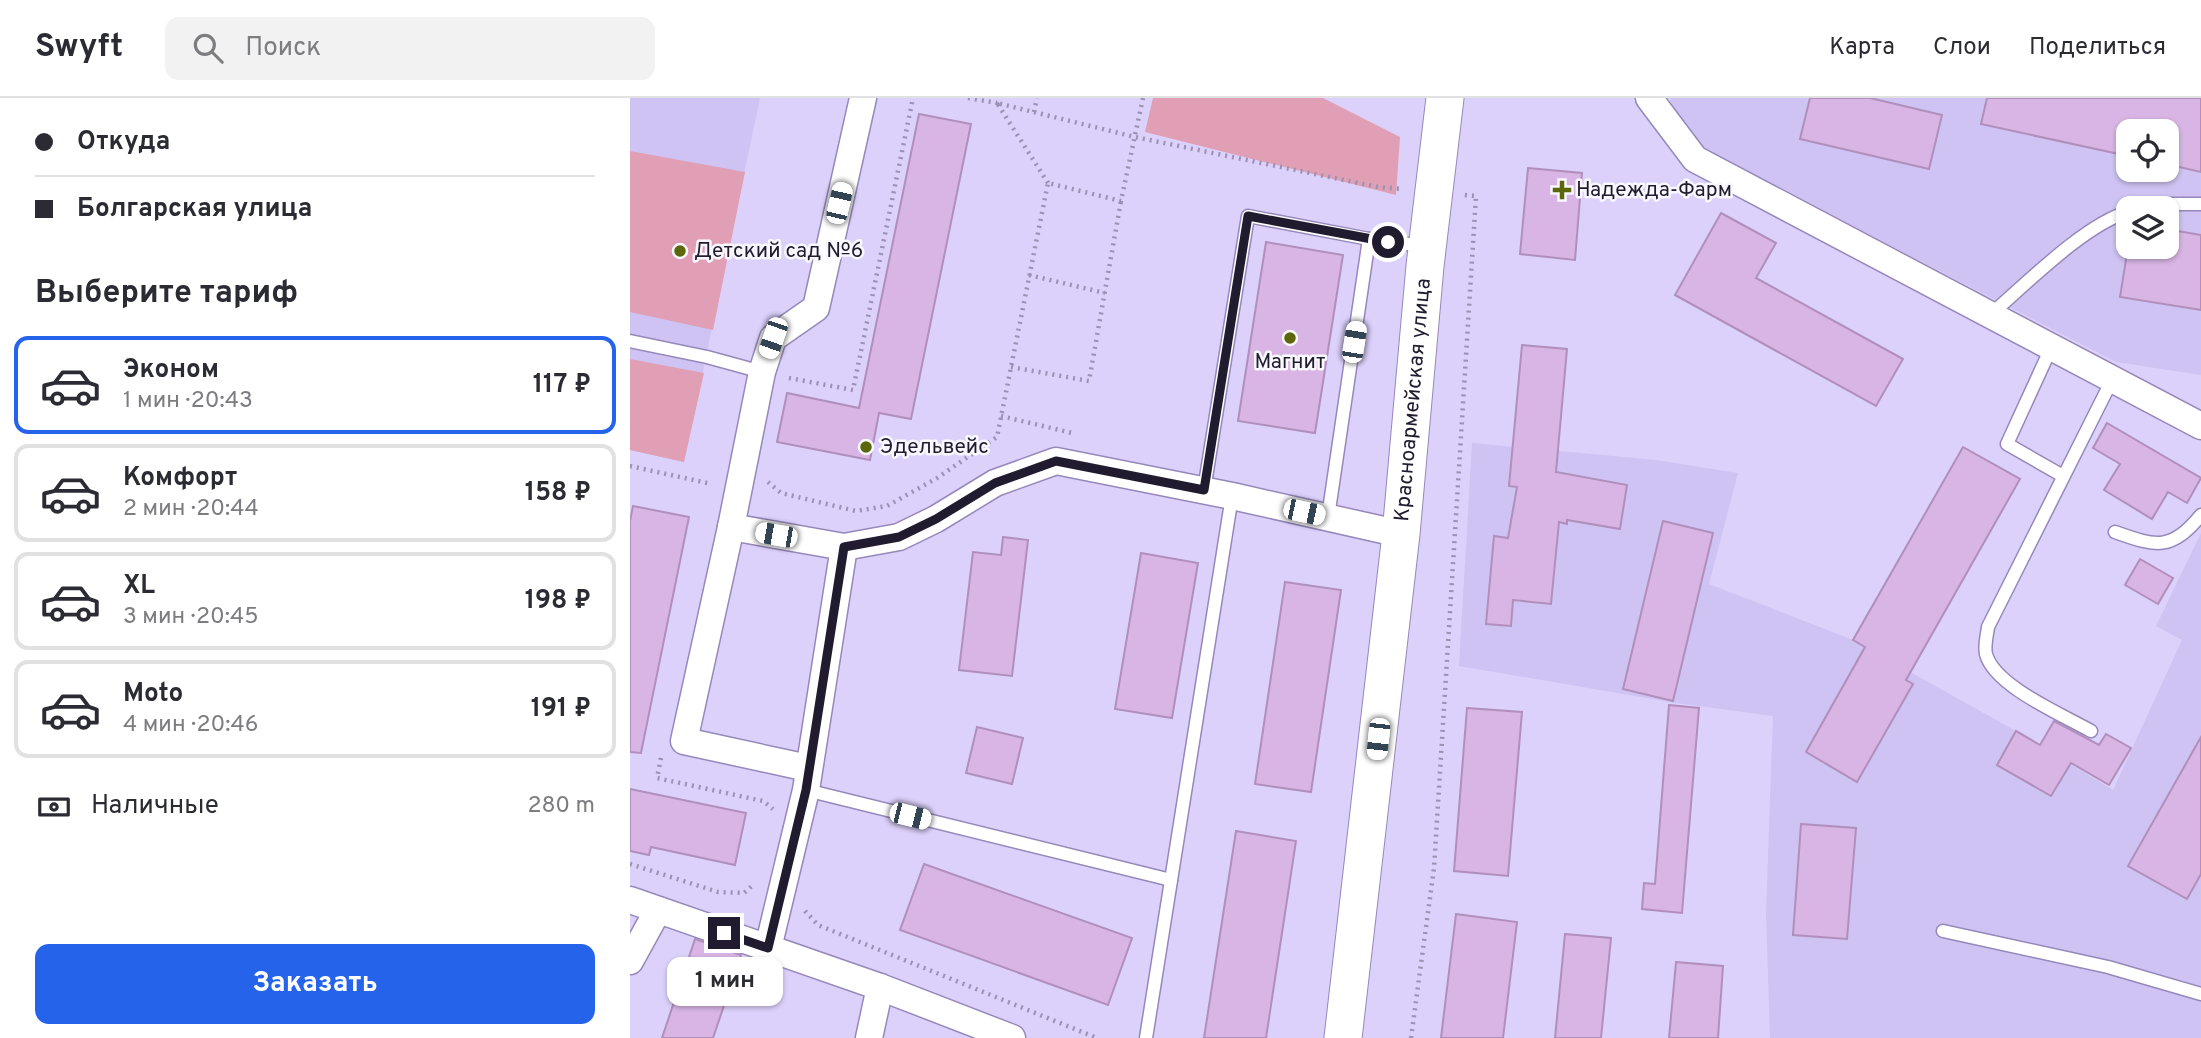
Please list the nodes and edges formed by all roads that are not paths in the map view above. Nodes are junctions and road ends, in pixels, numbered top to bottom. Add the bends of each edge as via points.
1 (863, 98) edge
2 (1428, 98) edge
3 (1445, 98) edge
4 (1459, 98) edge
5 (1649, 98) edge
6 (1438, 149) junction
7 (2179, 204) edge
8 (2201, 204) edge
9 (2116, 215) edge
10 (1369, 239) junction
11 (1426, 257) junction
12 (1990, 315) junction
13 (630, 341) edge
14 (2045, 345) junction
15 (773, 374) junction
16 (2112, 380) junction
17 (2201, 426) edge
18 (2063, 476) junction
19 (1204, 490) junction
20 (1232, 496) junction
21 (2201, 515) edge
22 (1328, 517) junction
23 (731, 527) junction
24 (2116, 532) dead end
25 (1401, 534) junction
26 (844, 547) junction
27 (2091, 731) dead end
28 (807, 779) junction
29 (1171, 880) junction
30 (630, 900) edge
31 (658, 910) junction
32 (1943, 931) dead end
33 (768, 948) junction
34 (630, 961) edge
35 (880, 987) junction
36 (2201, 994) edge
37 (869, 1038) edge
38 (1012, 1038) edge
39 (1146, 1038) edge
40 (1343, 1038) edge

1 - 15 street via 816,308 773,338
2 - 6 main road
3 - 6 main road
4 - 6 main road
5 - 12 street via 1695,159
6 - 11 main road, Красноармейская улица
7 - 8 lane
9 - 12 lane via 2079,239
10 - 11 lane
10 - 19 lane via 1248,216
10 - 22 lane
11 - 25 main road, Красноармейская улица
12 - 14 street
13 - 15 lane
14 - 16 street
14 - 18 lane via 2007,444
15 - 23 street via 737,490
16 - 17 street
16 - 18 lane
18 - 27 lane via 1988,627 1985,652 1992,668 2008,684
19 - 20 street, Красноармейская улица
19 - 26 street, Красноармейская улица via 1056,461 995,483 899,537
20 - 22 street, Красноармейская улица
20 - 29 lane
21 - 24 lane via 2169,542 2148,544
22 - 25 street, Красноармейская улица
23 - 26 street, Красноармейская улица
23 - 28 street via 684,741
25 - 40 main road, Красноармейская улица
26 - 28 street
28 - 29 lane
28 - 33 street
29 - 39 lane
30 - 31 street
31 - 33 street
31 - 34 street
32 - 36 lane via 2108,967
33 - 35 street
35 - 37 street
35 - 38 street

